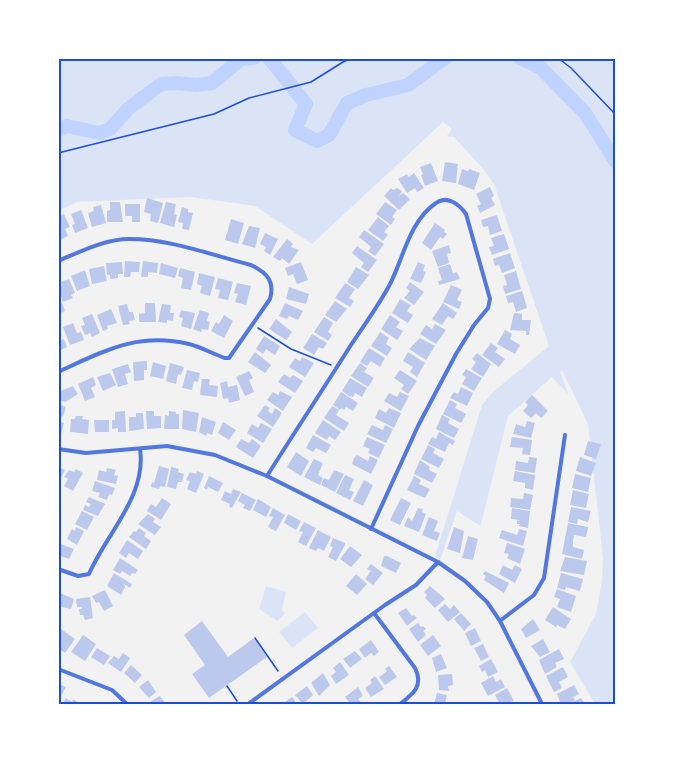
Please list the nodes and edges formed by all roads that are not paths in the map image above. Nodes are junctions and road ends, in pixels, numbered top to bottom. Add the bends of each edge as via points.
1 (58, 261) edge
2 (58, 372) edge
3 (565, 435) dead end
4 (58, 449) edge
5 (140, 449) junction
6 (267, 476) junction
7 (371, 529) junction
8 (438, 562) junction
9 (58, 569) edge
10 (374, 614) junction
11 (500, 621) junction
12 (58, 669) edge
13 (127, 705) edge
14 (248, 705) edge
15 (400, 705) edge
16 (542, 705) edge

1 - 2 street via 92,247 128,239 186,247 251,265 264,272 272,291 228,358 190,344 136,340
3 - 11 street via 544,578 534,595
4 - 5 street via 86,453
5 - 6 street via 167,446 215,455
5 - 9 street via 142,462 136,491 89,574 78,576
6 - 7 street
6 - 7 street via 389,286 422,217 438,201 454,202 466,214 490,299 488,308 456,354
7 - 8 street
8 - 10 street via 416,585
8 - 11 street via 465,581
10 - 14 street
10 - 15 street via 418,675 418,687
11 - 16 street
12 - 13 street via 112,690

